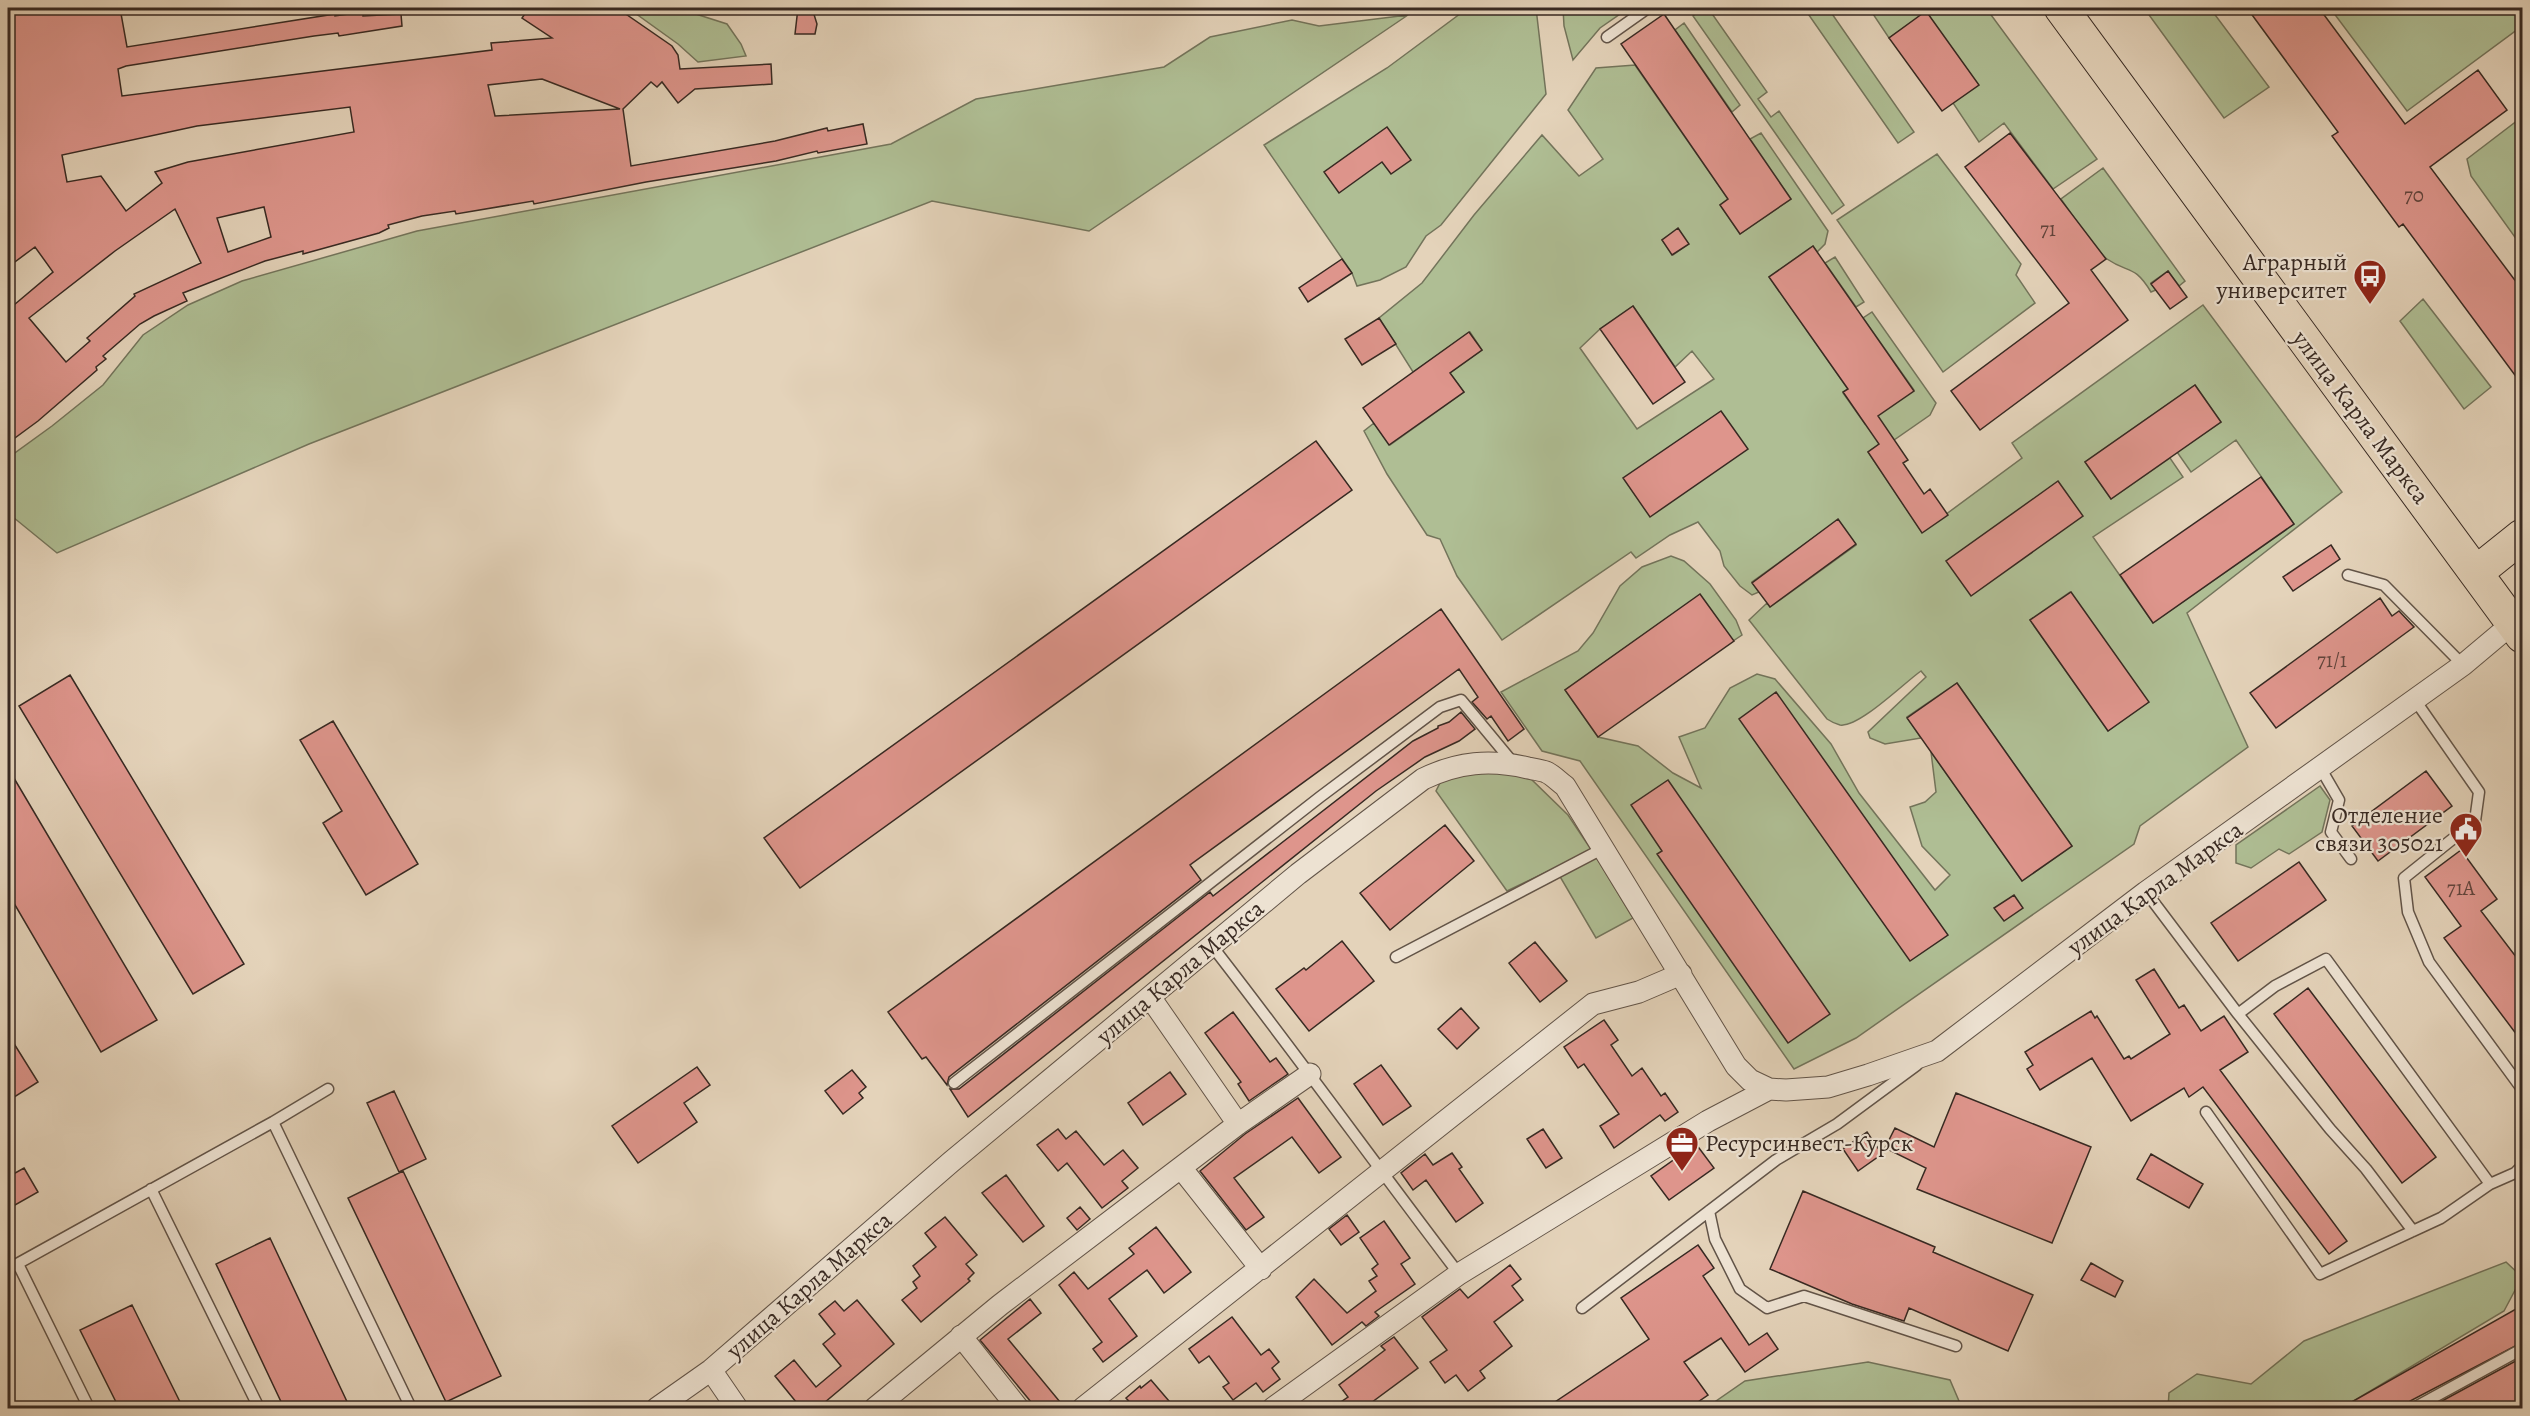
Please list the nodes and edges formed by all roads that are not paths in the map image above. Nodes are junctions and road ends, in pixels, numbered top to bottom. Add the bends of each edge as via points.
1 (1648, 8) edge
2 (2061, 8) edge
3 (1607, 38) dead end
4 (2523, 536) edge
5 (2477, 572) junction
6 (2348, 575) dead end
7 (2518, 629) edge
8 (2463, 665) junction
9 (2415, 699) junction
10 (1515, 765) junction
11 (2321, 769) junction
12 (1604, 848) junction
13 (2351, 859) dead end
14 (2146, 892) junction
15 (1212, 946) junction
16 (1396, 957) dead end
17 (1681, 974) junction
18 (1150, 997) junction
19 (2238, 1014) junction
20 (1936, 1051) junction
21 (1310, 1074) junction
22 (954, 1083) dead end
23 (328, 1089) dead end
24 (1769, 1089) junction
25 (2523, 1089) edge
26 (2206, 1112) dead end
27 (273, 1122) junction
28 (1239, 1124) junction
29 (2523, 1166) edge
30 (1182, 1168) junction
31 (1382, 1172) junction
32 (2490, 1184) junction
33 (151, 1189) junction
34 (1708, 1211) junction
35 (2413, 1231) junction
36 (18, 1264) junction
37 (8, 1269) edge
38 (1262, 1269) junction
39 (1460, 1274) junction
40 (1582, 1308) dead end
41 (961, 1336) junction
42 (1956, 1346) dead end
43 (2523, 1349) edge
44 (711, 1370) junction
45 (89, 1408) edge
46 (259, 1408) edge
47 (411, 1408) edge
48 (657, 1408) edge
49 (736, 1408) edge
50 (875, 1408) edge
51 (1018, 1408) edge
52 (1083, 1408) edge
53 (1273, 1408) edge
54 (2414, 1408) edge

1 - 3 lane
2 - 5 main road, улица Карла Маркса
4 - 5 main road
5 - 7 main road, улица Карла Маркса
6 - 8 lane via 2384,585
7 - 8 street, улица Карла Маркса
8 - 9 street, улица Карла Маркса
9 - 11 street, улица Карла Маркса
9 - 25 lane via 2479,792 2475,821 2404,878 2408,912 2428,962
10 - 12 street, улица Карла Маркса via 1546,772 1565,786
10 - 15 street, улица Карла Маркса via 1464,764 1423,779
10 - 22 lane via 1461,700 1440,707
11 - 13 lane via 2339,800 2331,832
11 - 14 street, улица Карла Маркса
12 - 16 lane
12 - 17 street, улица Карла Маркса
14 - 19 lane
14 - 20 street, улица Карла Маркса
15 - 18 street, улица Карла Маркса
15 - 21 lane
17 - 24 street, улица Карла Маркса via 1736,1066 1750,1080
17 - 31 street via 1639,992 1593,1004
18 - 28 street
18 - 44 street, улица Карла Маркса via 951,1162
19 - 32 lane via 2275,986 2326,959
19 - 35 lane
20 - 24 street, улица Карла Маркса via 1828,1087
20 - 34 lane via 1838,1124 1776,1160
21 - 28 street
21 - 31 lane
23 - 27 lane
24 - 39 street, улица Карла Маркса via 1708,1121
26 - 35 lane via 2320,1274
27 - 33 lane
27 - 47 lane
28 - 30 street
29 - 32 lane
30 - 38 street
30 - 41 street
31 - 38 street
31 - 39 lane
32 - 35 lane via 2441,1218
33 - 36 lane
33 - 46 lane
34 - 40 lane
34 - 42 lane via 1715,1239 1740,1289 1767,1308 1804,1296
36 - 37 lane
36 - 45 lane
38 - 52 street
39 - 53 street, улица Карла Маркса
41 - 50 street
41 - 51 street
43 - 54 lane
44 - 48 street, улица Карла Маркса
44 - 49 street

